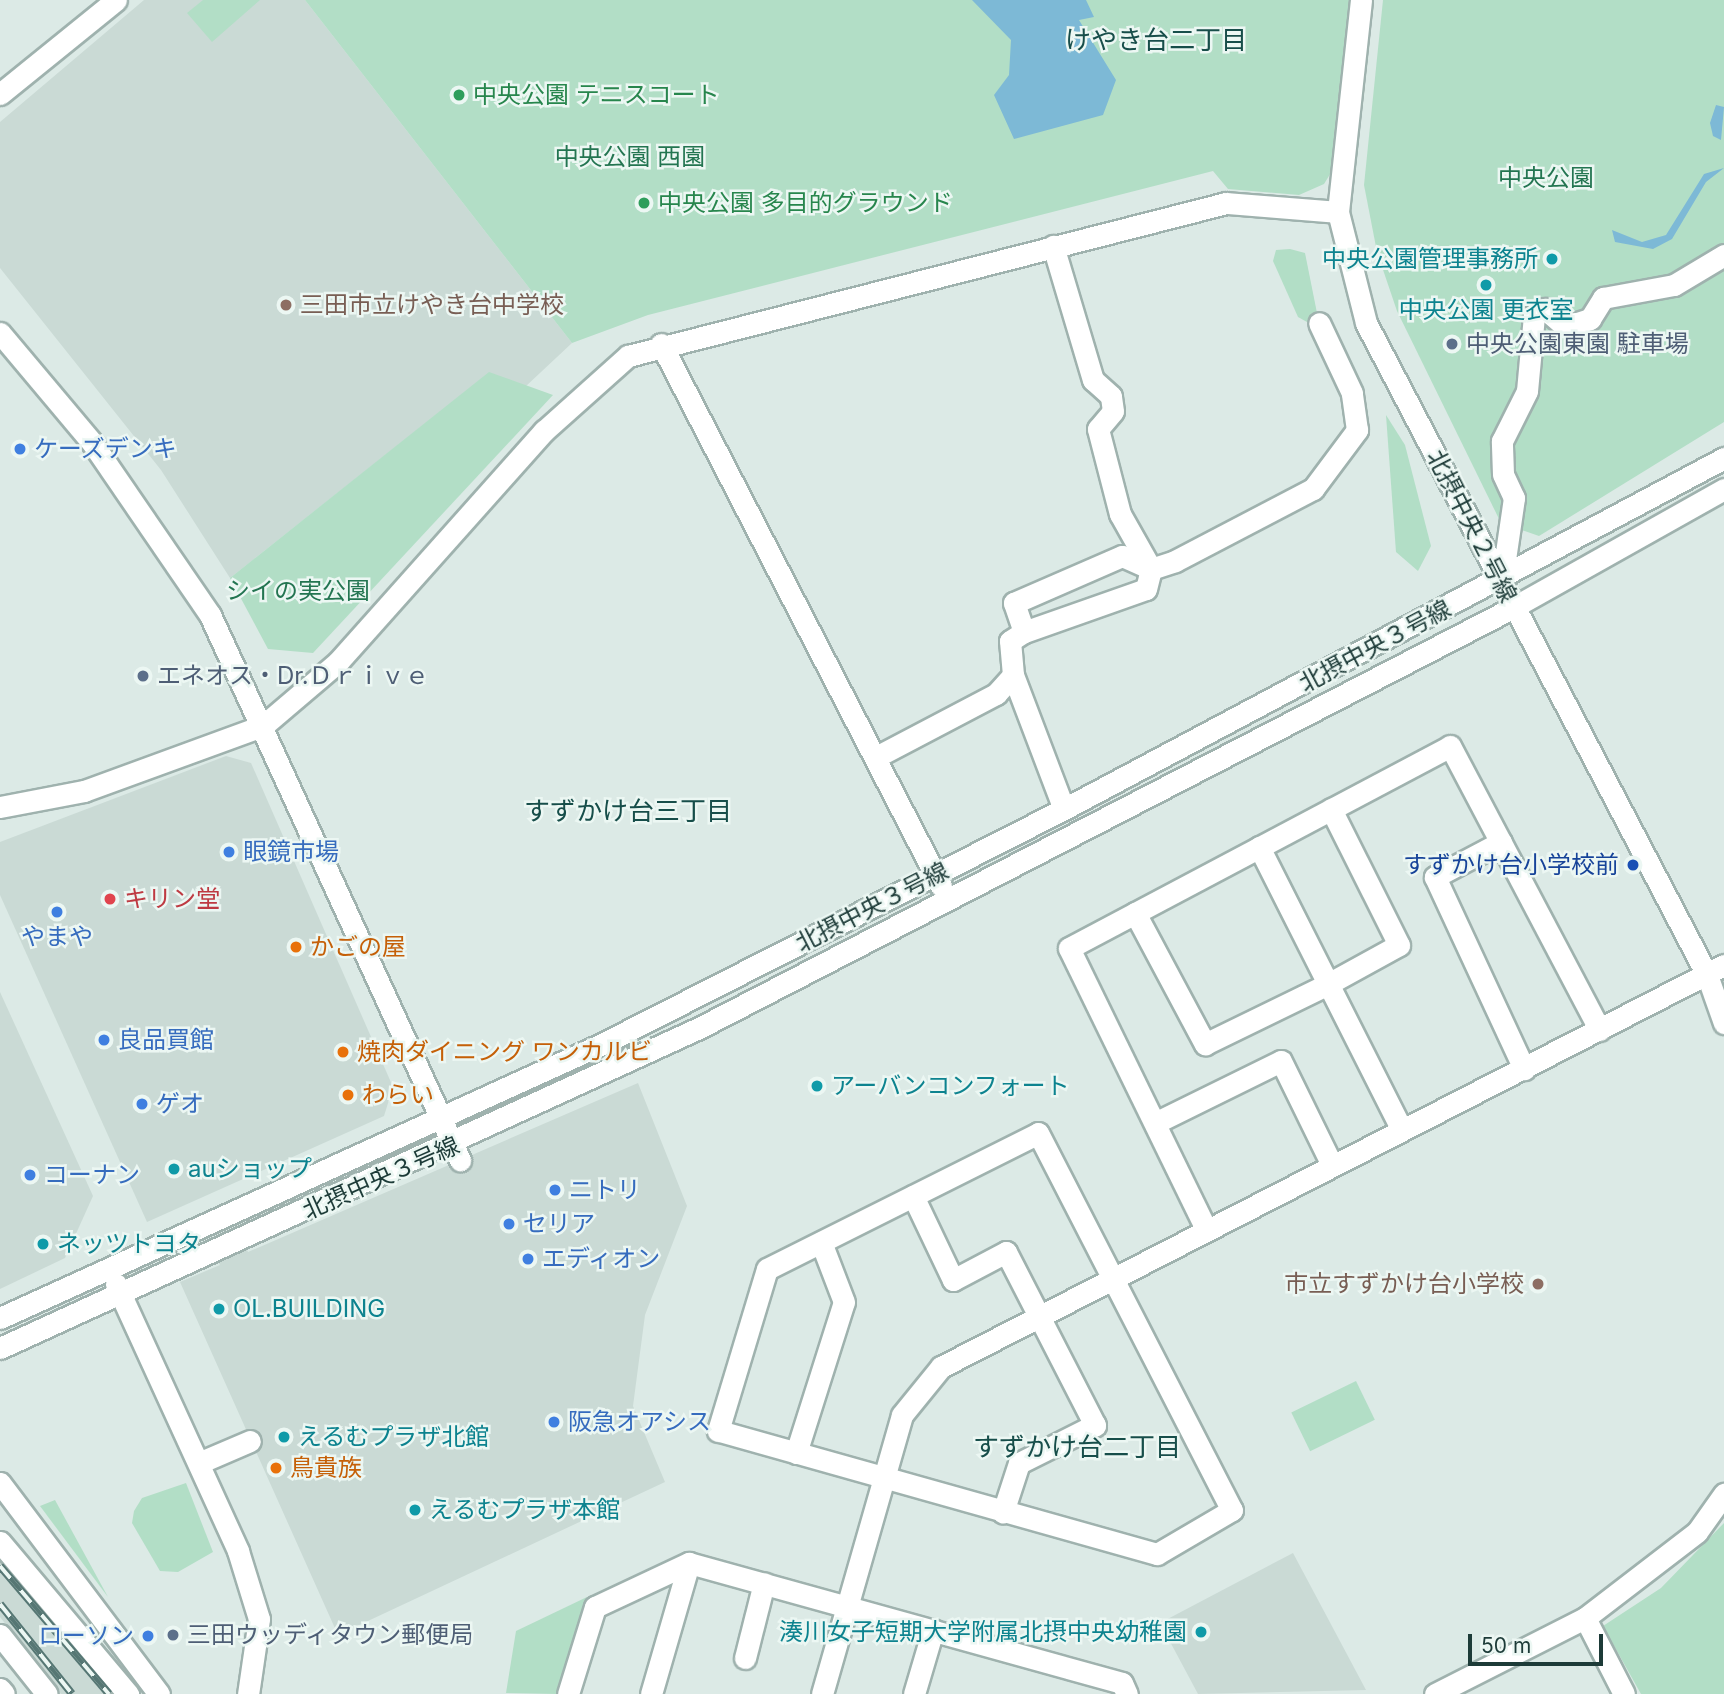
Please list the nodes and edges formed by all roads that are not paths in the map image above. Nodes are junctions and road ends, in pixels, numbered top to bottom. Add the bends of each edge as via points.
1 (116, 0) edge
2 (1361, 0) edge
3 (0, 94) edge
4 (1338, 212) junction
5 (1054, 246) junction
6 (1724, 255) edge
7 (1319, 323) dead end
8 (0, 333) edge
9 (662, 344) junction
10 (1724, 458) edge
11 (1724, 489) edge
12 (1151, 569) junction
13 (1502, 580) junction
14 (1514, 607) junction
15 (1024, 632) junction
16 (1013, 675) junction
17 (264, 725) junction
18 (876, 757) junction
19 (0, 807) edge
20 (1064, 809) junction
21 (1331, 809) junction
22 (1501, 842) junction
23 (1259, 847) junction
24 (935, 875) junction
25 (947, 899) junction
26 (1135, 913) junction
27 (1715, 970) edge
28 (1328, 984) junction
29 (1724, 1023) edge
30 (1600, 1030) junction
31 (1524, 1069) junction
32 (441, 1118) junction
33 (1155, 1123) junction
34 (1402, 1130) junction
35 (456, 1153) junction
36 (1332, 1164) junction
37 (913, 1196) junction
38 (1205, 1227) junction
39 (821, 1242) junction
40 (109, 1270) junction
41 (1115, 1273) junction
42 (121, 1296) junction
43 (1039, 1314) junction
44 (0, 1318) edge
45 (0, 1348) edge
46 (250, 1441) dead end
47 (796, 1453) junction
48 (201, 1461) junction
49 (883, 1478) junction
50 (0, 1483) edge
51 (1724, 1494) edge
52 (1003, 1511) junction
53 (0, 1542) edge
54 (689, 1563) junction
55 (764, 1583) junction
56 (847, 1604) junction
57 (1585, 1618) junction
58 (933, 1630) junction
59 (0, 1635) edge
60 (745, 1657) dead end
61 (0, 1689) edge
62 (4, 1694) edge
63 (47, 1694) edge
64 (128, 1694) edge
65 (159, 1694) edge
66 (248, 1694) edge
67 (568, 1694) edge
68 (651, 1694) edge
69 (822, 1694) edge
70 (914, 1694) edge
71 (1128, 1694) edge
72 (1435, 1694) edge
73 (1624, 1694) edge

1 - 3 street
2 - 4 street, 北摂中央２号線
4 - 5 street via 1226,203
4 - 13 street, 北摂中央２号線 via 1366,323
5 - 9 street
5 - 12 street via 1093,380 1111,396 1113,411 1098,429 1119,514
6 - 13 street via 1674,285 1603,298 1590,319 1562,324 1545,309 1534,315 1527,391 1502,441 1503,474 1514,498
7 - 12 street via 1352,393 1357,430 1312,489
8 - 17 street via 163,542 210,615
9 - 17 street via 628,356 544,431 338,662
9 - 18 street
10 - 13 street, 北摂中央３号線
11 - 14 street, 北摂中央３号線
12 - 15 street via 1146,589
12 - 15 street via 1122,556 1014,603
13 - 14 street, 北摂中央２号線
13 - 20 street, 北摂中央３号線
14 - 25 street, 北摂中央３号線
14 - 27 street, 北摂中央２号線
15 - 16 street via 1010,641
16 - 18 street via 996,694
16 - 20 street
17 - 19 street via 84,790
17 - 32 street
18 - 24 street
20 - 24 street, 北摂中央３号線
21 - 22 street via 1450,746
21 - 23 street
21 - 28 street via 1399,945
22 - 30 street
22 - 31 street via 1435,877
23 - 26 street
23 - 28 street
24 - 25 street
24 - 32 street, 北摂中央３号線
25 - 35 street, 北摂中央３号線
26 - 28 street via 1205,1044
26 - 33 street via 1069,948
27 - 29 street, 北摂中央２号線
27 - 30 street
28 - 34 street
30 - 31 street
31 - 34 street
32 - 35 street
32 - 40 street, 北摂中央３号線
33 - 36 street via 1281,1060
33 - 38 street
34 - 36 street
35 - 42 street, 北摂中央３号線
36 - 38 street
37 - 39 street
37 - 41 street via 1038,1133
37 - 43 street via 953,1280 1006,1252
38 - 41 street
39 - 47 street via 844,1302
39 - 47 street via 767,1269 718,1430
40 - 42 street
40 - 44 street, 北摂中央３号線
41 - 43 street
41 - 52 street via 1233,1510 1157,1554
42 - 45 street, 北摂中央３号線
42 - 48 street
43 - 49 street via 941,1367 902,1415
43 - 52 street via 1095,1425 1018,1463
46 - 48 street
47 - 49 street
48 - 66 street via 259,1619
49 - 52 street
49 - 56 street
50 - 65 street
51 - 57 street via 1697,1532
53 - 64 street
54 - 55 street
54 - 67 street via 595,1607
54 - 68 street
55 - 56 street
55 - 60 street
56 - 58 street
56 - 69 street
57 - 72 street
57 - 73 street
58 - 70 street
58 - 71 street via 1122,1683
59 - 63 street
61 - 62 street

